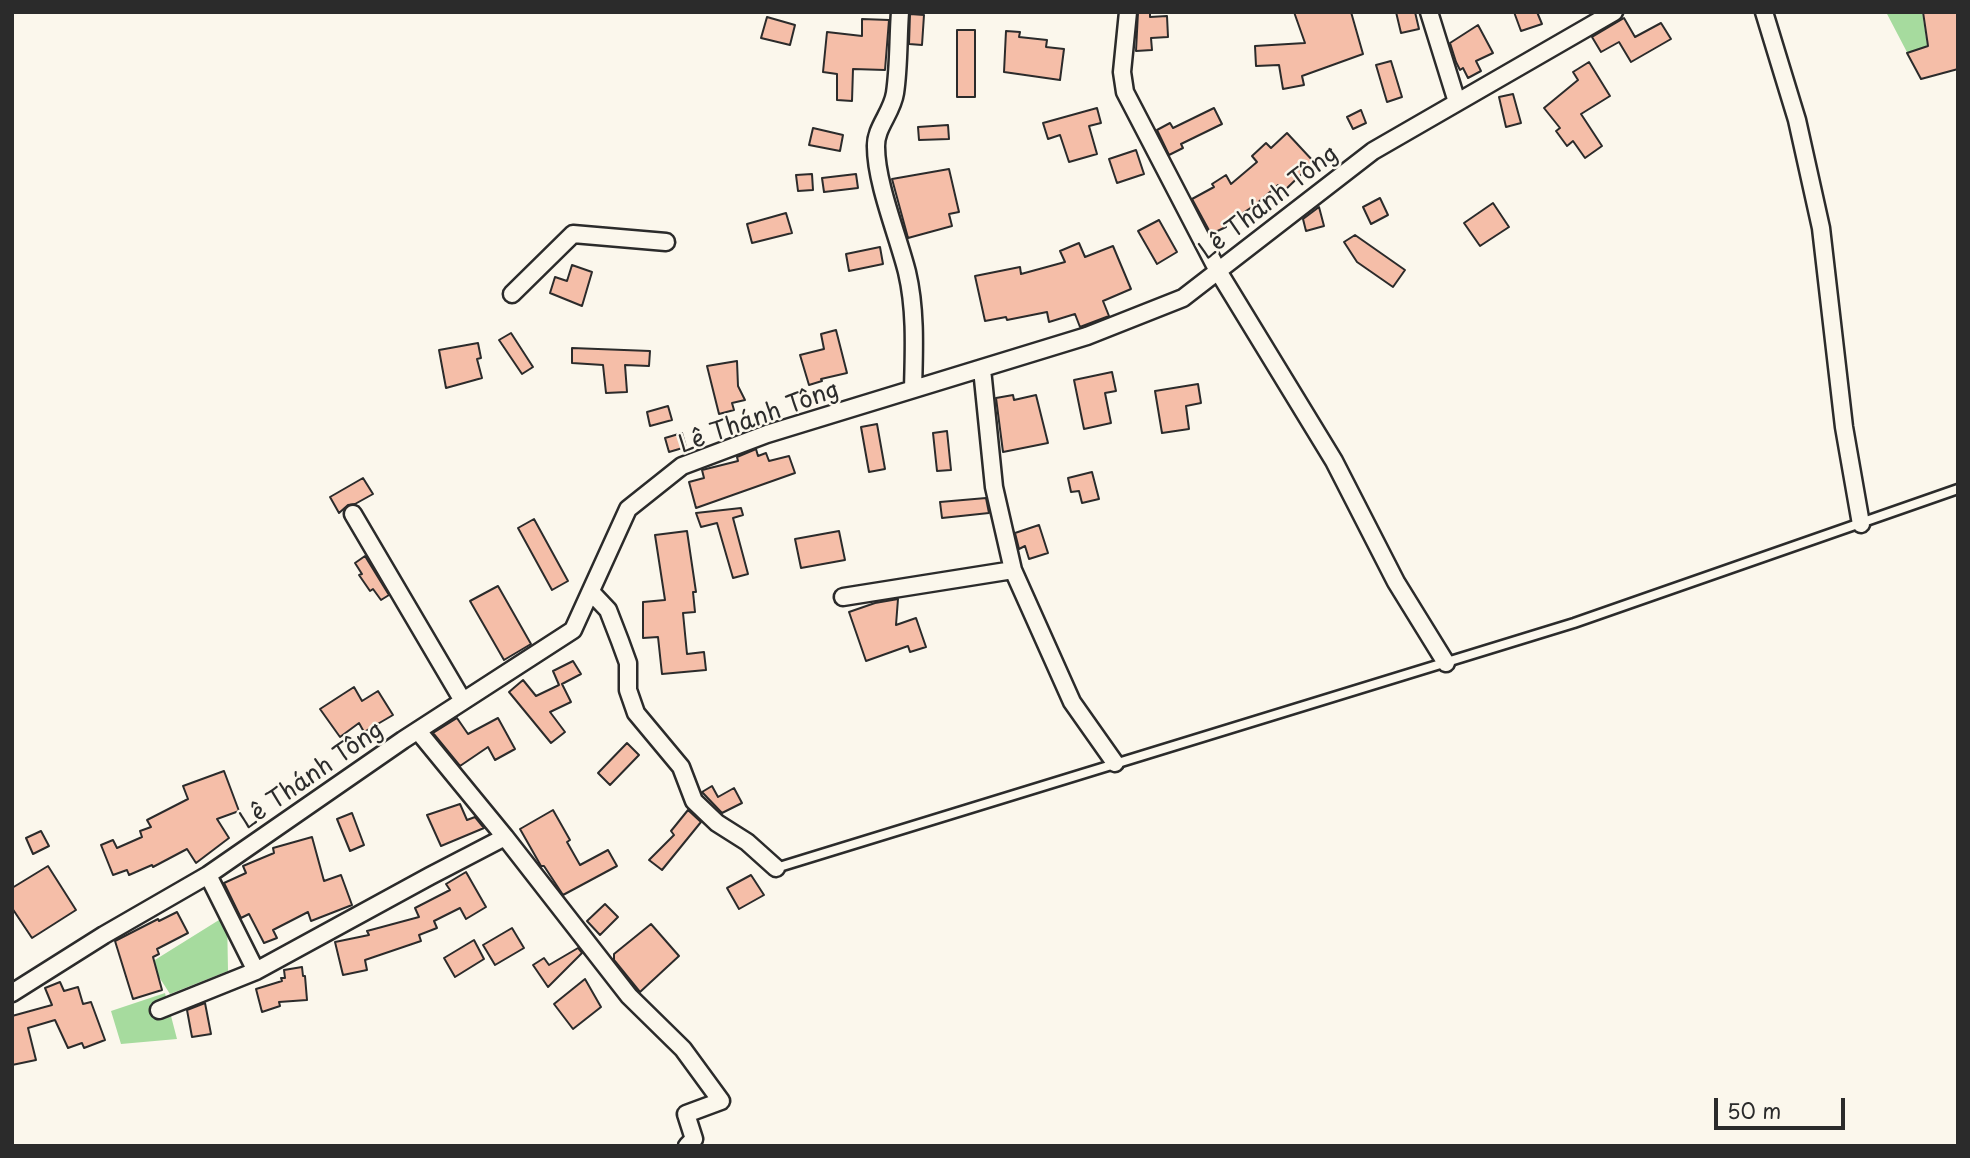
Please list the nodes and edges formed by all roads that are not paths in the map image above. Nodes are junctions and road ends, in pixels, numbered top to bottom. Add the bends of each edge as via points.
1 (900, 12) edge
2 (1128, 12) edge
3 (1429, 12) edge
4 (1614, 12) edge
5 (1764, 12) edge
6 (1457, 102) junction
7 (666, 242) dead end
8 (1217, 271) junction
9 (512, 294) dead end
10 (982, 369) junction
11 (913, 389) junction
12 (1958, 489) edge
13 (353, 514) dead end
14 (1861, 524) junction
15 (1013, 570) junction
16 (591, 592) junction
17 (843, 597) dead end
18 (1446, 663) junction
19 (463, 701) junction
20 (418, 731) junction
21 (1115, 763) junction
22 (505, 837) junction
23 (776, 868) joint
24 (208, 875) junction
25 (256, 971) junction
26 (12, 993) edge
27 (159, 1010) dead end
28 (687, 1146) edge

1 - 11 street via 895,93 875,145 907,275 914,340
2 - 8 street via 1122,72 1125,92
3 - 6 street
4 - 6 street, Lê Thánh Tông
5 - 14 street via 1797,120 1821,228 1844,427
6 - 8 street, Lê Thánh Tông via 1373,151
7 - 9 street via 573,234
8 - 10 street, Lê Thánh Tông via 1183,298
8 - 18 street via 1334,461 1396,582
10 - 11 street, Lê Thánh Tông
10 - 15 street via 994,487
11 - 16 street, Lê Thánh Tông via 682,466 628,509
12 - 14 lane
13 - 19 street
14 - 18 lane
15 - 17 street
15 - 21 street via 1072,702
16 - 19 street, Lê Thánh Tông via 573,630
16 - 23 street via 608,610 628,663 628,690 636,713 681,767 694,801
18 - 21 lane
19 - 20 street, Lê Thánh Tông
20 - 22 street
20 - 24 street, Lê Thánh Tông
21 - 23 lane
22 - 25 street
22 - 28 street via 629,996 683,1049 721,1101 686,1114 694,1139
24 - 25 street
24 - 26 street, Lê Thánh Tông
25 - 27 street

